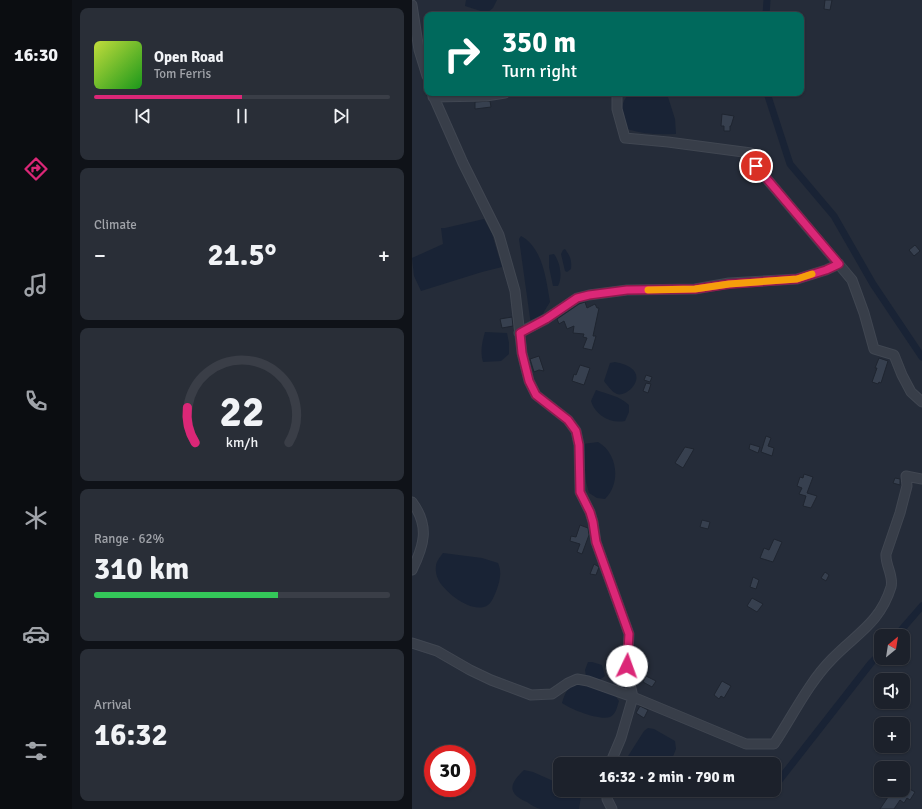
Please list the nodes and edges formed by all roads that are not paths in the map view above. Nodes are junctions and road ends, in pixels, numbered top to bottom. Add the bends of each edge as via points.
1 (412, 5) edge
2 (424, 66) edge
3 (433, 96) edge
4 (617, 96) edge
5 (839, 264) junction
6 (520, 333) junction
7 (922, 402) edge
8 (922, 479) edge
9 (412, 502) edge
10 (412, 570) edge
11 (412, 643) edge
12 (633, 697) junction
13 (613, 757) edge
14 (607, 797) edge
15 (612, 809) edge

1 - 2 street
3 - 6 street via 499,235 515,291
4 - 5 street via 617,109 625,138 751,153 756,166
5 - 6 street via 797,279 695,289 627,290 589,295 577,298
5 - 7 street via 852,280 874,349 894,355 911,392
6 - 12 street via 529,381 536,395 568,420 576,431 579,445 580,492 590,512 596,542 629,634 627,671
8 - 12 street via 906,476 907,486 885,561 892,585 881,609 869,625 832,659 813,683 774,744 746,744
9 - 10 street via 422,519 424,532
11 - 12 street via 438,651 470,670 530,695 552,694 577,680 588,681
12 - 13 street
14 - 15 street

